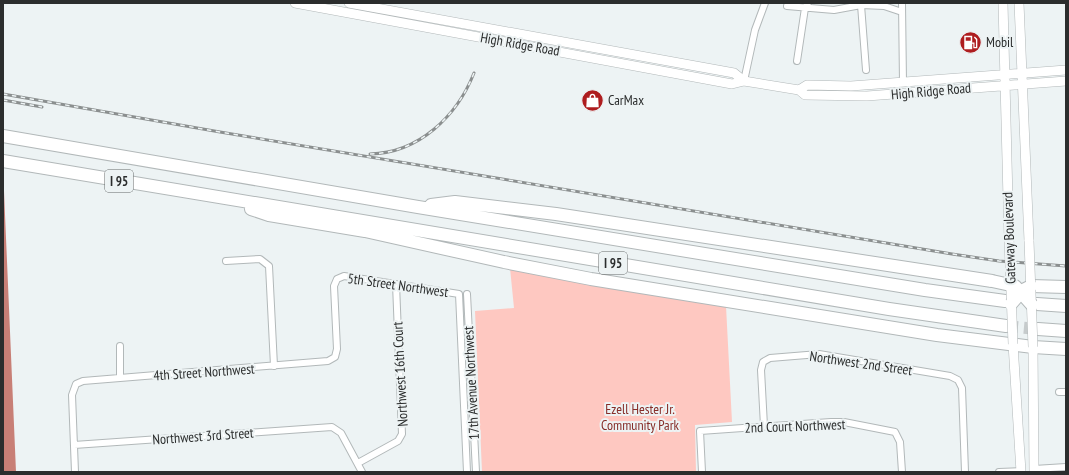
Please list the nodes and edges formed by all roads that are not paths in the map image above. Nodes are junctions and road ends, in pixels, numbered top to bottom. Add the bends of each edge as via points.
1 (295, 3) edge
2 (349, 3) edge
3 (766, 3) edge
4 (902, 3) edge
5 (1003, 3) edge
6 (1019, 3) edge
7 (861, 5) junction
8 (787, 6) dead end
9 (806, 6) edge
10 (834, 6) edge
11 (388, 10) junction
12 (902, 12) junction
13 (386, 20) junction
14 (494, 29) junction
15 (492, 39) junction
16 (663, 60) junction
17 (797, 61) dead end
18 (661, 70) junction
19 (866, 70) dead end
20 (1066, 70) edge
21 (1022, 74) junction
22 (1005, 75) junction
23 (744, 81) junction
24 (1066, 81) edge
25 (903, 83) junction
26 (1022, 84) junction
27 (867, 85) junction
28 (1006, 85) junction
29 (799, 90) junction
30 (867, 96) junction
31 (3, 136) edge
32 (3, 161) edge
33 (220, 198) junction
34 (418, 207) junction
35 (226, 261) dead end
36 (396, 284) junction
37 (1011, 284) junction
38 (1066, 287) edge
39 (1030, 288) junction
40 (459, 294) joint
41 (467, 294) dead end
42 (1008, 302) junction
43 (1034, 304) junction
44 (1066, 306) edge
45 (1006, 326) tunnel mouth
46 (1038, 328) tunnel mouth
47 (1066, 330) edge
48 (1013, 344) junction
49 (120, 346) dead end
50 (1033, 347) junction
51 (1066, 349) edge
52 (334, 357) joint
53 (274, 366) junction
54 (120, 378) junction
55 (1059, 392) dead end
56 (1066, 392) edge
57 (764, 426) junction
58 (74, 445) junction
59 (358, 463) junction
60 (1066, 467) edge
61 (1021, 471) edge
62 (1034, 471) edge
63 (75, 472) edge
64 (362, 472) edge
65 (467, 472) edge
66 (476, 472) edge
67 (702, 472) edge
68 (902, 472) edge
69 (965, 472) edge
70 (999, 472) edge

1 - 13 street, High Ridge Road
2 - 11 street, High Ridge Road
3 - 23 street via 755,30
4 - 12 street
5 - 22 street, Gateway Boulevard
6 - 21 street, Gateway Boulevard
7 - 10 street
7 - 12 street via 884,6
7 - 19 street
8 - 9 street
9 - 10 street
9 - 17 street
11 - 13 street
11 - 14 street, High Ridge Road
12 - 25 street
13 - 15 street, High Ridge Road
14 - 15 street
14 - 16 street, High Ridge Road
15 - 18 street, High Ridge Road
16 - 18 street
16 - 23 street, High Ridge Road via 734,73
18 - 23 street, High Ridge Road via 732,84
20 - 21 street, High Ridge Road
21 - 22 street, High Ridge Road
21 - 26 street, Gateway Boulevard
22 - 25 street, High Ridge Road
22 - 28 street, Gateway Boulevard
23 - 29 street, High Ridge Road
24 - 26 street, High Ridge Road
25 - 27 street, High Ridge Road
26 - 28 street, High Ridge Road
26 - 39 street, Gateway Boulevard, bridge
27 - 29 street, High Ridge Road via 807,85
27 - 30 street
28 - 30 street, High Ridge Road
28 - 37 street, Gateway Boulevard, bridge
29 - 30 street, High Ridge Road via 804,95
31 - 34 highway, I 95
32 - 33 highway, I 95
33 - 45 highway, I 95
33 - 48 highway via 269,215 365,231 560,273 919,332
34 - 37 highway, bridge via 455,202 556,214
34 - 42 highway, I 95
35 - 53 street via 260,259 268,266
36 - 40 street, 5th Street Northwest
36 - 52 street, 5th Street Northwest via 348,276 337,279 334,286 337,349
36 - 59 street, Northwest 16th Court via 402,434 398,441
37 - 39 highway, bridge
37 - 42 street, Gateway Boulevard, bridge
38 - 39 highway
39 - 42 highway, bridge
39 - 43 highway, bridge
40 - 65 street, 17th Avenue Northwest
41 - 66 street, 17th Avenue Northwest
42 - 48 street, Gateway Boulevard, bridge
43 - 44 highway
43 - 50 street, bridge
46 - 47 highway
48 - 50 highway
48 - 61 street, Gateway Boulevard
49 - 54 street
50 - 51 highway
50 - 62 street
52 - 53 street, 4th Street Northwest via 324,362
53 - 54 street, 4th Street Northwest
54 - 58 street, 4th Street Northwest via 83,381 73,387
55 - 56 street
57 - 67 street, 2nd Court Northwest via 700,431
57 - 68 street, 2nd Court Northwest via 837,422 894,432 899,439
57 - 69 street, Northwest 2nd Street via 761,370 763,362 776,356 819,354 950,376 958,380 962,388
58 - 59 street, Northwest 3rd Street via 332,427 341,433
58 - 63 street
59 - 64 street
60 - 62 street
61 - 70 street

